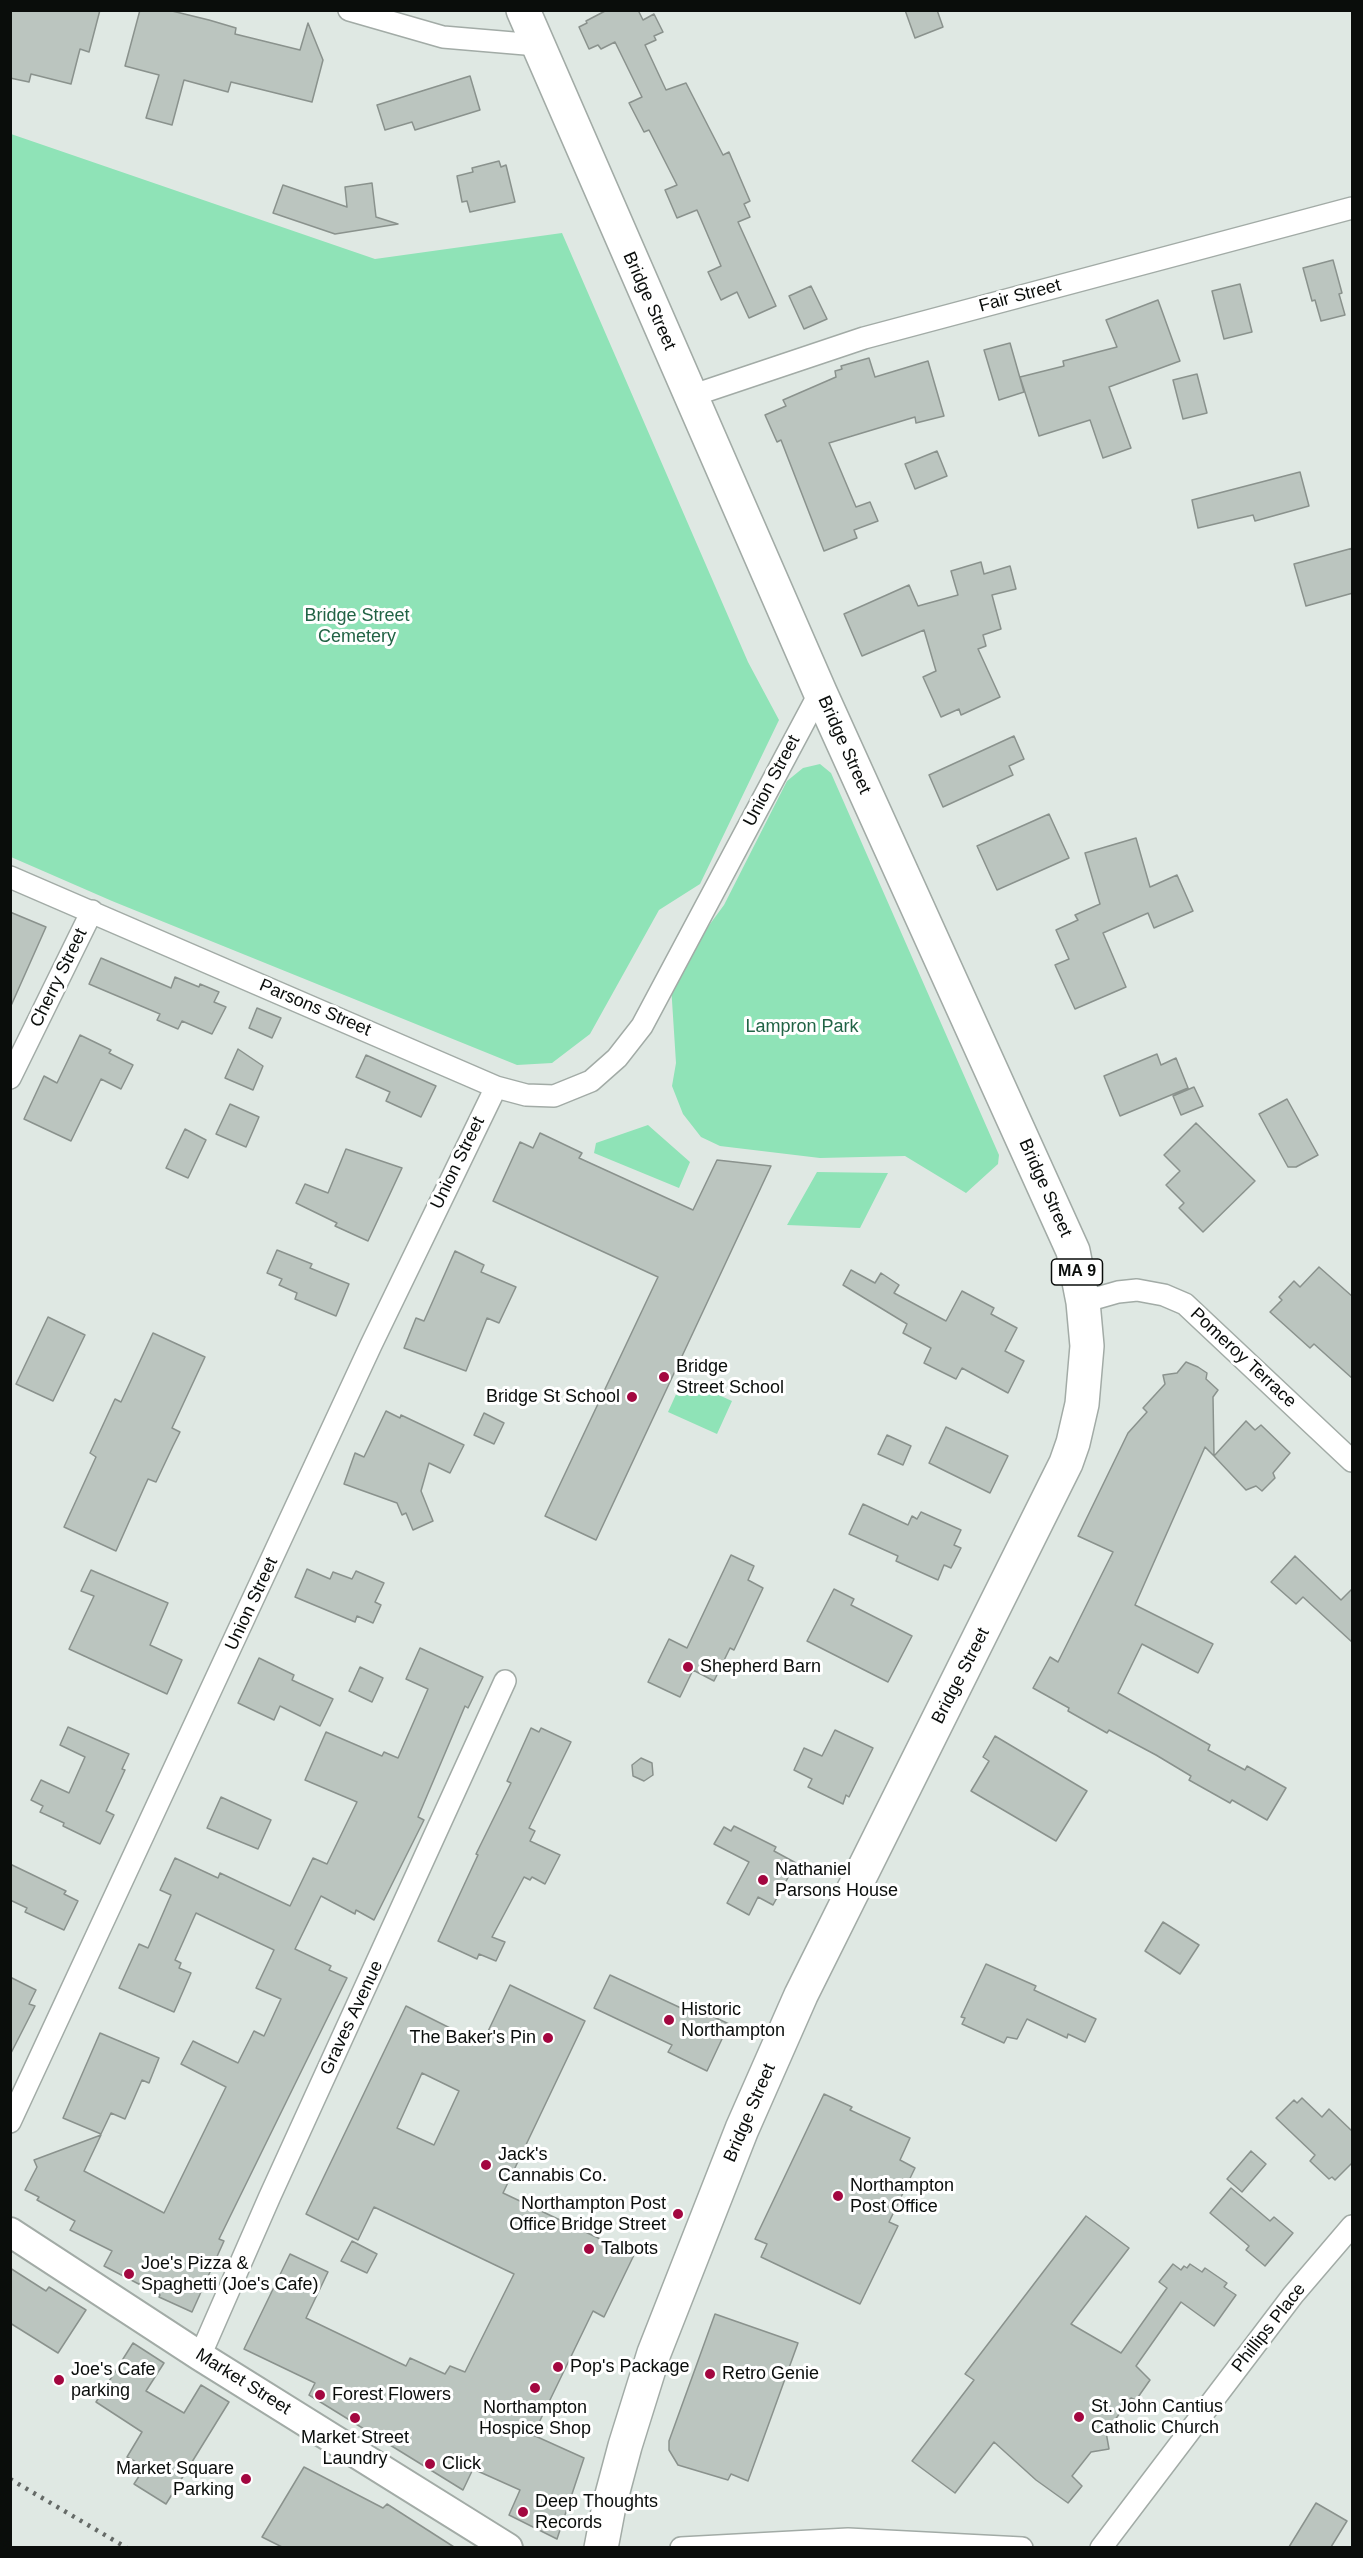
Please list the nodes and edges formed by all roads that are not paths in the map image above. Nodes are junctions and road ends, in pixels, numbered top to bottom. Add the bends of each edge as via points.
1 (349, 10) edge
2 (523, 10) edge
3 (537, 45) junction
4 (1353, 208) edge
5 (691, 396) junction
6 (820, 692) junction
7 (10, 877) edge
8 (92, 911) junction
9 (617, 1058) joint
10 (10, 1078) edge
11 (496, 1087) junction
12 (1083, 1302) junction
13 (1353, 1461) edge
14 (505, 1681) dead end
15 (10, 2122) edge
16 (1353, 2226) edge
17 (10, 2232) edge
18 (200, 2356) junction
19 (508, 2547) edge
20 (601, 2547) edge
21 (681, 2547) edge
22 (1022, 2547) edge
23 (1101, 2547) edge

1 - 3 street via 443,37
2 - 3 highway, Bridge Street / MA 9
3 - 5 highway, Bridge Street / MA 9
4 - 5 street, Fair Street via 864,338
5 - 6 highway, Bridge Street / MA 9
6 - 9 street, Union Street via 642,1026
6 - 12 highway, Bridge Street / MA 9 via 1073,1251
7 - 8 street, Parsons Street
8 - 10 street, Cherry Street
8 - 11 street, Parsons Street
9 - 11 street, Parsons Street via 591,1081 554,1096 526,1095
11 - 15 street, Union Street via 371,1345
12 - 13 street, Pomeroy Terrace via 1137,1290 1164,1295 1185,1305
12 - 20 highway, Bridge Street / MA 9 via 1085,1384 1066,1463 801,1995 742,2129 644,2383
14 - 18 street, Graves Avenue
16 - 23 street, Phillips Place via 1293,2295
17 - 18 street, Market Street
18 - 19 street, Market Street
21 - 22 street via 848,2539

